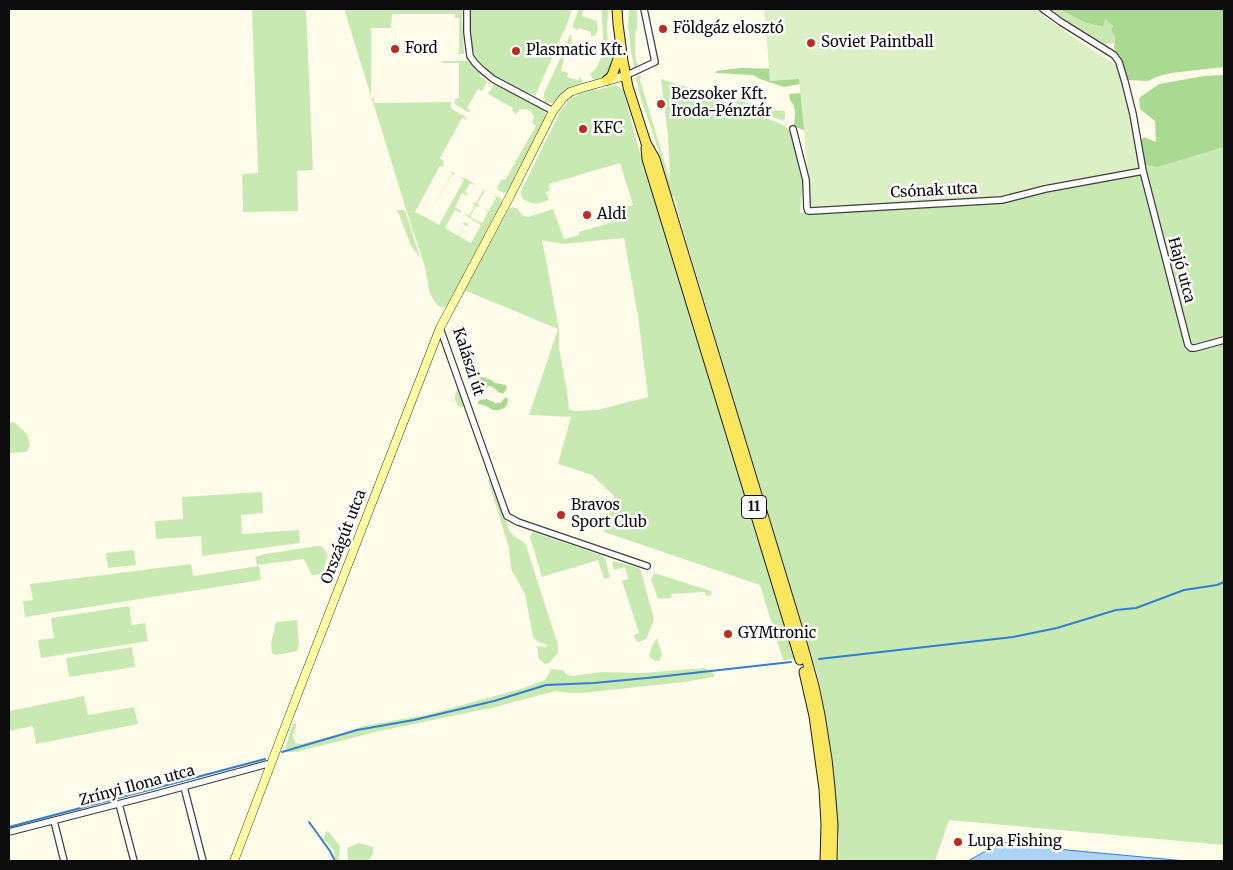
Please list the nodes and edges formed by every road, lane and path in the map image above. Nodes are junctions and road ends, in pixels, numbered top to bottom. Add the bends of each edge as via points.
1 (467, 9) edge
2 (618, 9) edge
3 (644, 9) edge
4 (1043, 9) edge
5 (621, 48) junction
6 (625, 76) junction
7 (607, 80) junction
8 (553, 111) junction
9 (793, 129) dead end
10 (646, 143) junction
11 (1143, 171) junction
12 (440, 328) junction
13 (1224, 340) edge
14 (647, 566) dead end
15 (273, 760) junction
16 (184, 787) junction
17 (119, 804) junction
18 (54, 821) junction
19 (9, 832) edge
20 (64, 861) edge
21 (134, 861) edge
22 (203, 861) edge
23 (234, 861) edge
24 (825, 861) edge
25 (832, 861) edge

1 - 8 street via 470,56 480,69
2 - 5 main road, 11
3 - 6 street via 655,62
4 - 11 street, Hajó utca via 1114,55 1119,62
5 - 6 main road, 11
5 - 7 main road via 613,73
6 - 7 main road, Kalászi út
6 - 10 main road, 11
7 - 8 main road, Kalászi út via 570,92
8 - 12 main road, Kalászi út
9 - 11 street, Csónak utca via 806,180 808,211 1002,200
10 - 24 main road, 11 via 650,169 802,665 814,716 824,789
10 - 25 main road, 11 via 655,159 814,686 830,788
11 - 13 street, Hajó utca via 1188,344 1195,348
12 - 14 street, Kalászi út via 507,516
12 - 15 main road, Országút utca
15 - 16 street, Zrínyi Ilona utca
15 - 23 main road, Országút utca
16 - 17 street, Zrínyi Ilona utca
16 - 22 street
17 - 18 street, Zrínyi Ilona utca
17 - 21 street
18 - 19 street, Zrínyi Ilona utca
18 - 20 street

